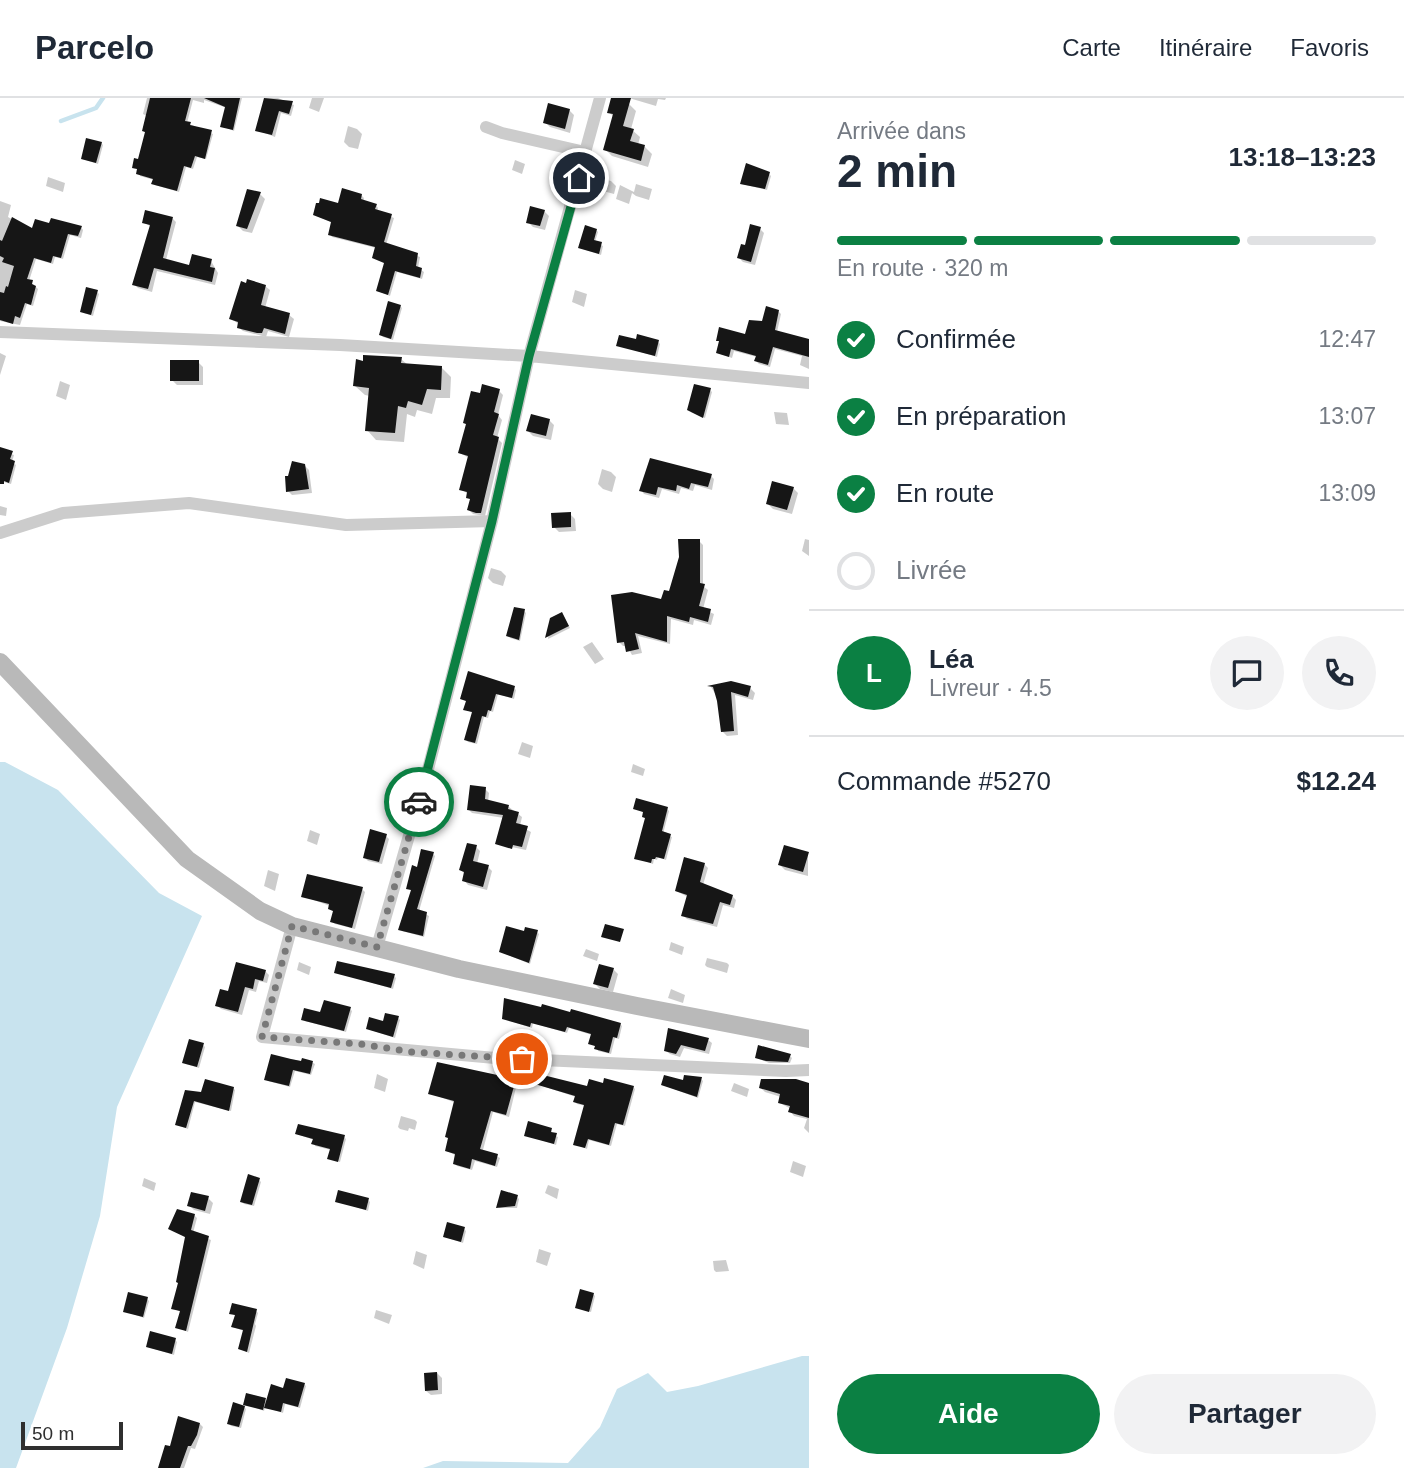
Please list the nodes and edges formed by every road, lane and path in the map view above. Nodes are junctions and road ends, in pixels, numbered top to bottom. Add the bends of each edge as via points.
1 (600, 98) edge
2 (486, 127) dead end
3 (585, 152) junction
4 (0, 332) edge
5 (529, 356) junction
6 (809, 383) edge
7 (492, 521) junction
8 (0, 533) edge
9 (0, 662) edge
10 (292, 926) junction
11 (377, 947) junction
12 (809, 1039) edge
13 (809, 1070) edge

1 - 3 street
2 - 3 street
3 - 5 street
4 - 5 street
5 - 6 street
5 - 7 street
7 - 8 street via 346,525 189,503 63,513
7 - 11 street
9 - 10 main road via 187,859 260,911
10 - 11 main road
10 - 13 street via 262,1037 495,1058
11 - 12 main road via 623,1004

